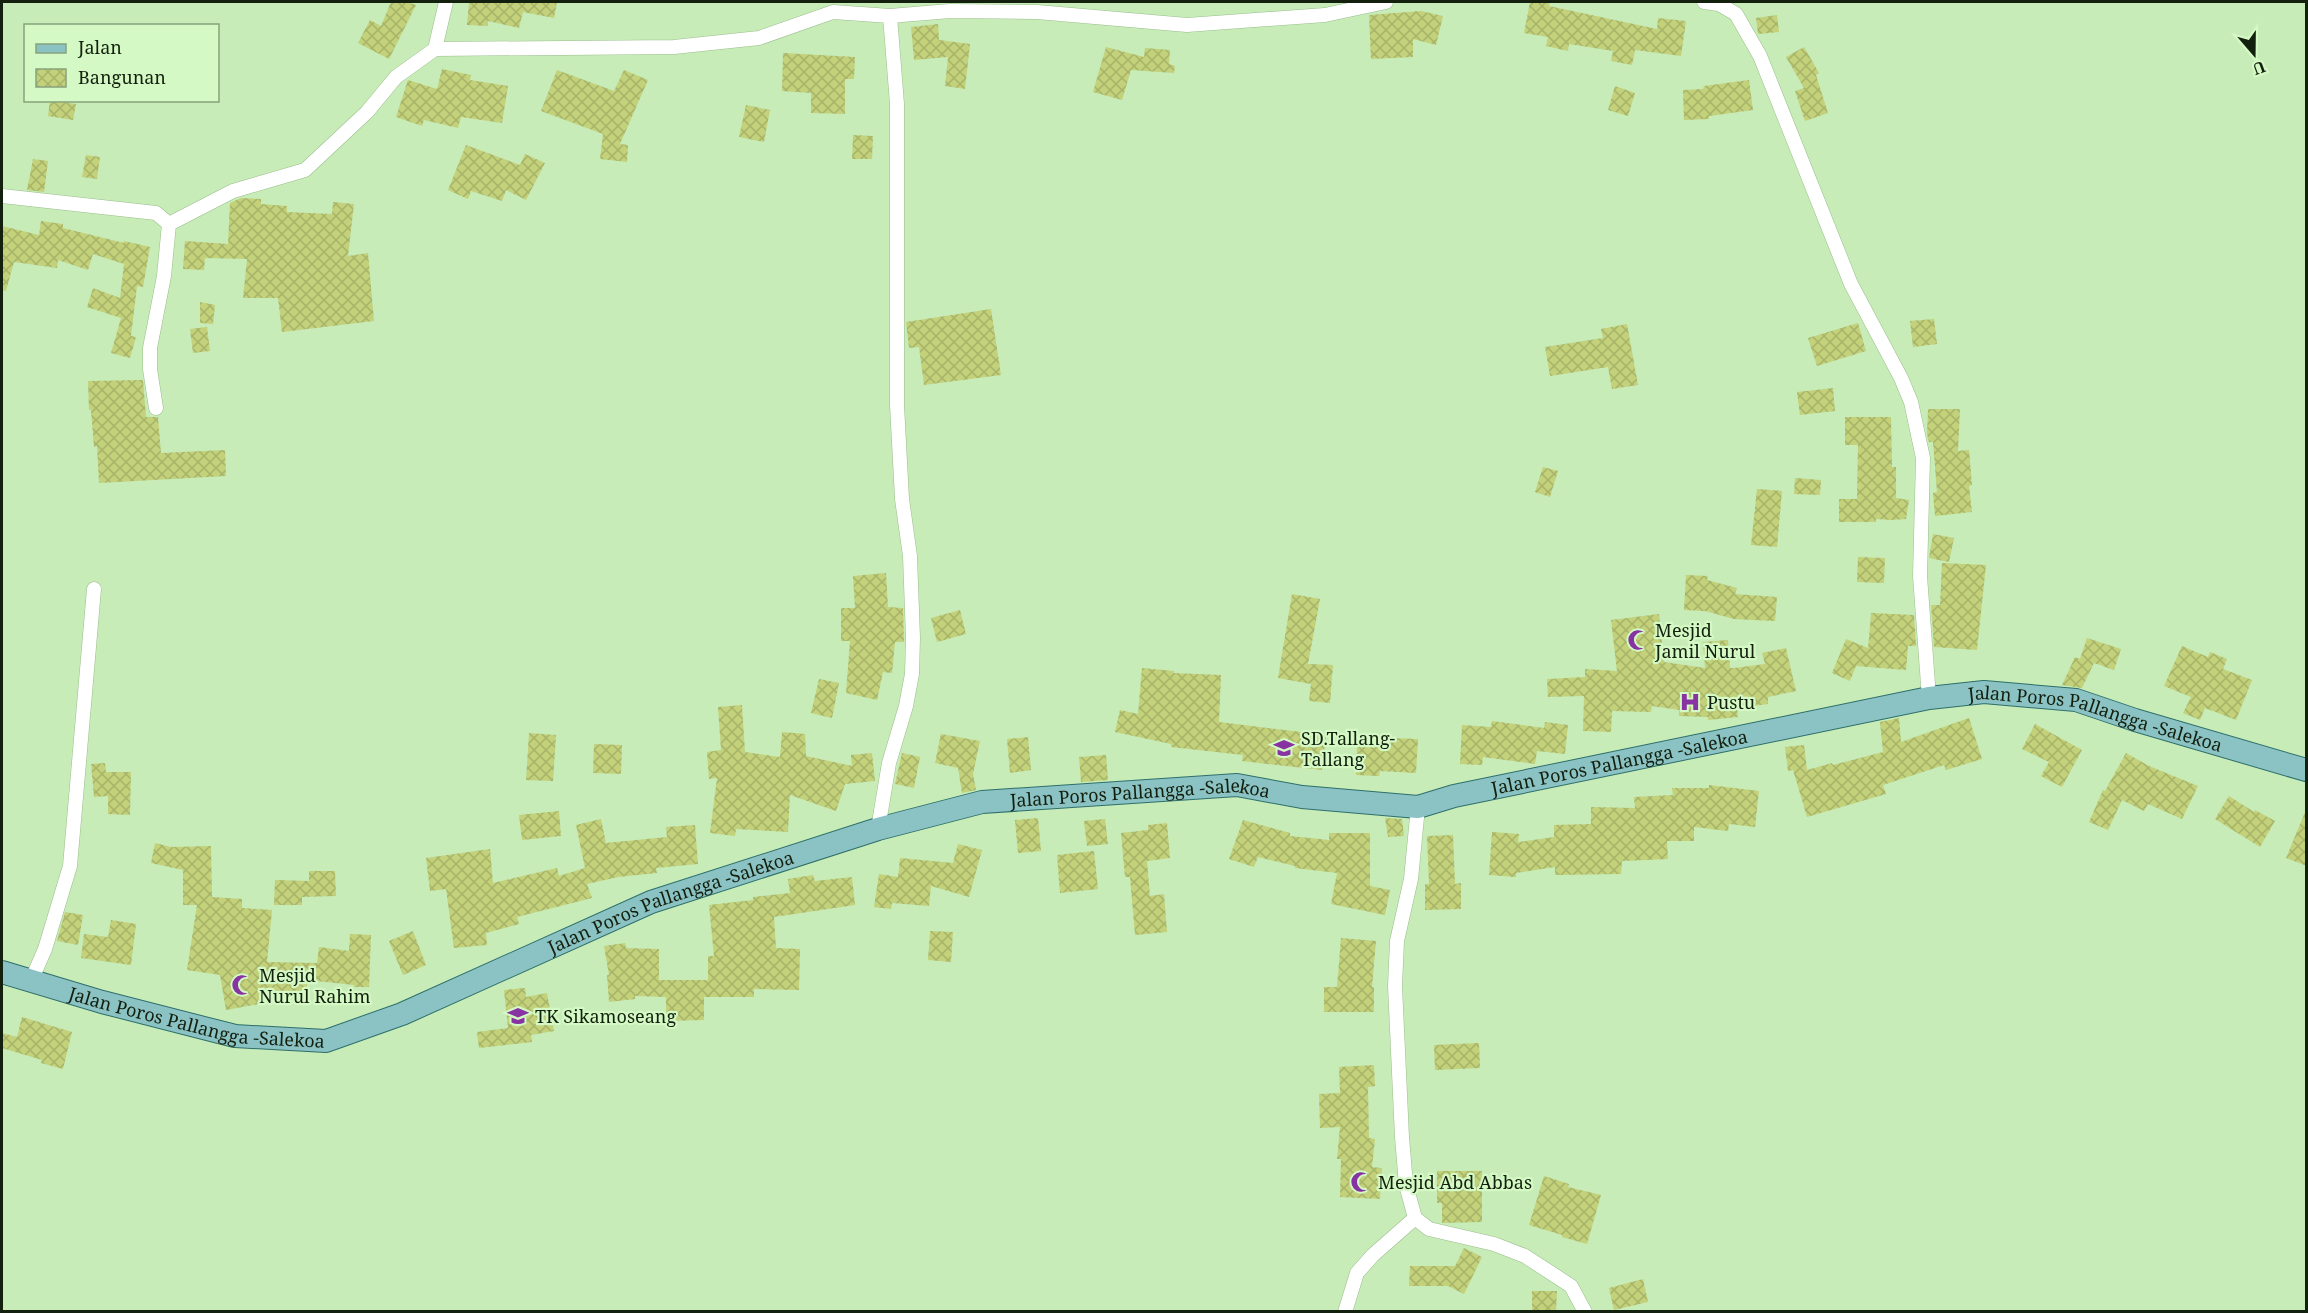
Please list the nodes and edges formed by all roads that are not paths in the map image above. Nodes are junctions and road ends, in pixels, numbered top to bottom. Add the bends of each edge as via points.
1 (446, 2) edge
2 (1386, 2) edge
3 (1704, 2) edge
4 (890, 16) junction
5 (435, 49) junction
6 (2, 196) edge
7 (169, 224) junction
8 (156, 408) dead end
9 (94, 589) dead end
10 (1929, 698) junction
11 (2307, 770) edge
12 (1418, 807) junction
13 (878, 829) junction
14 (2, 972) edge
15 (32, 981) junction
16 (1415, 1218) junction
17 (1345, 1311) edge
18 (1585, 1311) edge

1 - 5 street
2 - 4 street via 1325,15 1186,25 1037,12 950,11
3 - 10 street via 1719,4 1736,14 1760,56 1851,285 1911,402 1923,458 1920,576
4 - 5 street via 833,12 759,38 674,47
4 - 13 street via 897,104 897,405 913,638 912,674 888,763
5 - 7 street via 396,77 367,112 305,170 233,191
6 - 7 street via 156,213
7 - 8 street via 150,348
9 - 15 street via 70,866
10 - 11 main road, Jalan Poros Pallangga -Salekoa via 1984,692 2076,700
10 - 12 main road, Jalan Poros Pallangga -Salekoa via 1454,796
12 - 13 main road, Jalan Poros Pallangga -Salekoa via 1302,797 1237,785 982,801
12 - 16 street via 1411,879 1397,941 1395,986 1406,1185
13 - 15 main road, Jalan Poros Pallangga -Salekoa via 651,903 402,1014 326,1041 235,1036
14 - 15 main road, Jalan Poros Pallangga -Salekoa
16 - 17 street via 1357,1273
16 - 18 street via 1429,1229 1526,1256 1571,1286

